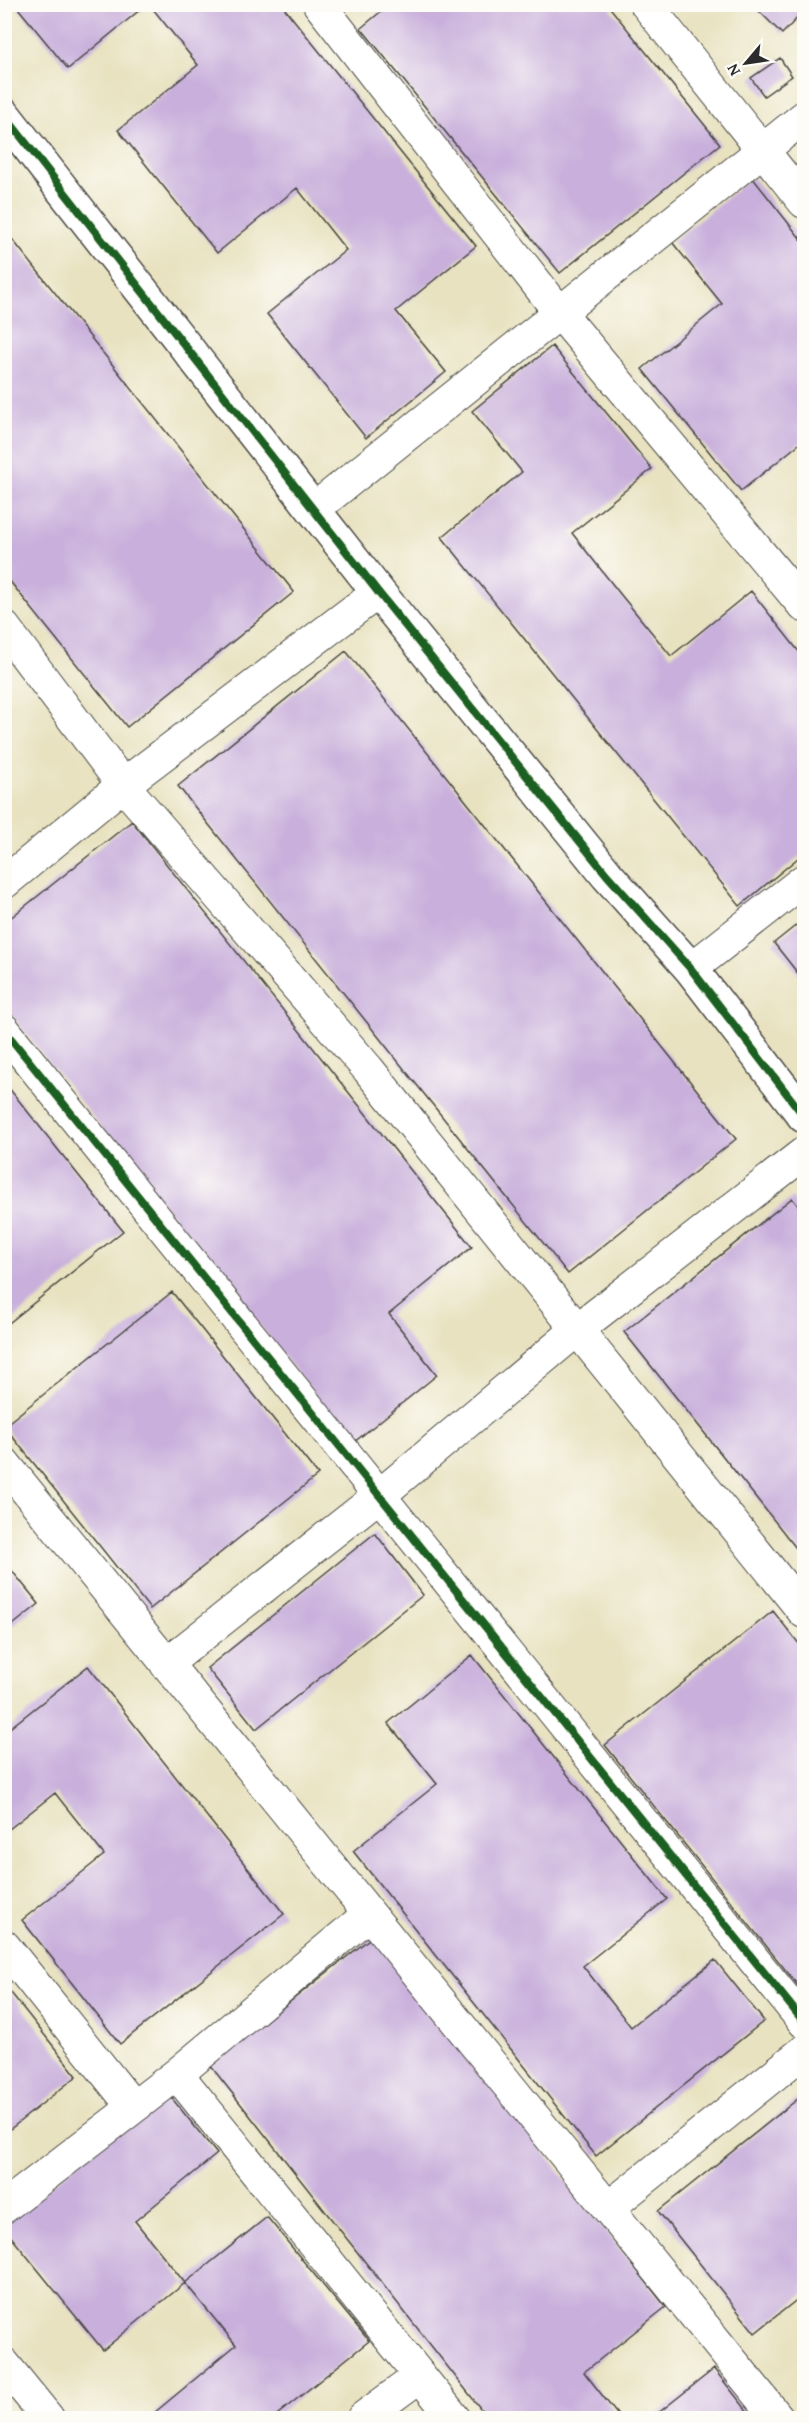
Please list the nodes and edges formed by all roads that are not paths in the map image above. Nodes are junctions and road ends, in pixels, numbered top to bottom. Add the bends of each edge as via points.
1 (319, 4) edge
2 (646, 4) edge
3 (4, 115) edge
4 (804, 117) edge
5 (764, 149) junction
6 (804, 202) edge
7 (560, 313) junction
8 (314, 510) junction
9 (378, 592) junction
10 (804, 606) edge
11 (4, 627) edge
12 (123, 784) junction
13 (804, 880) edge
14 (4, 883) edge
15 (691, 969) junction
16 (4, 1030) edge
17 (804, 1116) edge
18 (804, 1154) edge
19 (578, 1329) junction
20 (4, 1463) edge
21 (380, 1495) junction
22 (804, 1612) edge
23 (166, 1664) junction
24 (369, 1914) junction
25 (4, 1946) edge
26 (804, 2022) edge
27 (804, 2051) edge
28 (177, 2074) junction
29 (133, 2107) junction
30 (4, 2207) edge
31 (608, 2208) junction
32 (4, 2364) edge
33 (420, 2376) junction
34 (48, 2418) edge
35 (363, 2418) edge
36 (454, 2418) edge
37 (778, 2418) edge

1 - 7 street
2 - 5 street
3 - 8 street
4 - 5 street
5 - 6 street
5 - 7 street
7 - 8 street
7 - 10 street
8 - 9 street
9 - 12 street
9 - 15 street via 607,875
11 - 12 street
12 - 14 street
12 - 19 street via 368,1069
13 - 15 street
15 - 17 street
16 - 21 street
18 - 19 street
19 - 21 street
19 - 22 street
20 - 23 street
21 - 23 street
21 - 26 street
23 - 24 street
24 - 28 street
24 - 31 street
25 - 29 street
27 - 31 street
28 - 29 street
28 - 33 street
29 - 30 street
31 - 37 street
32 - 34 street
33 - 35 street
33 - 36 street

